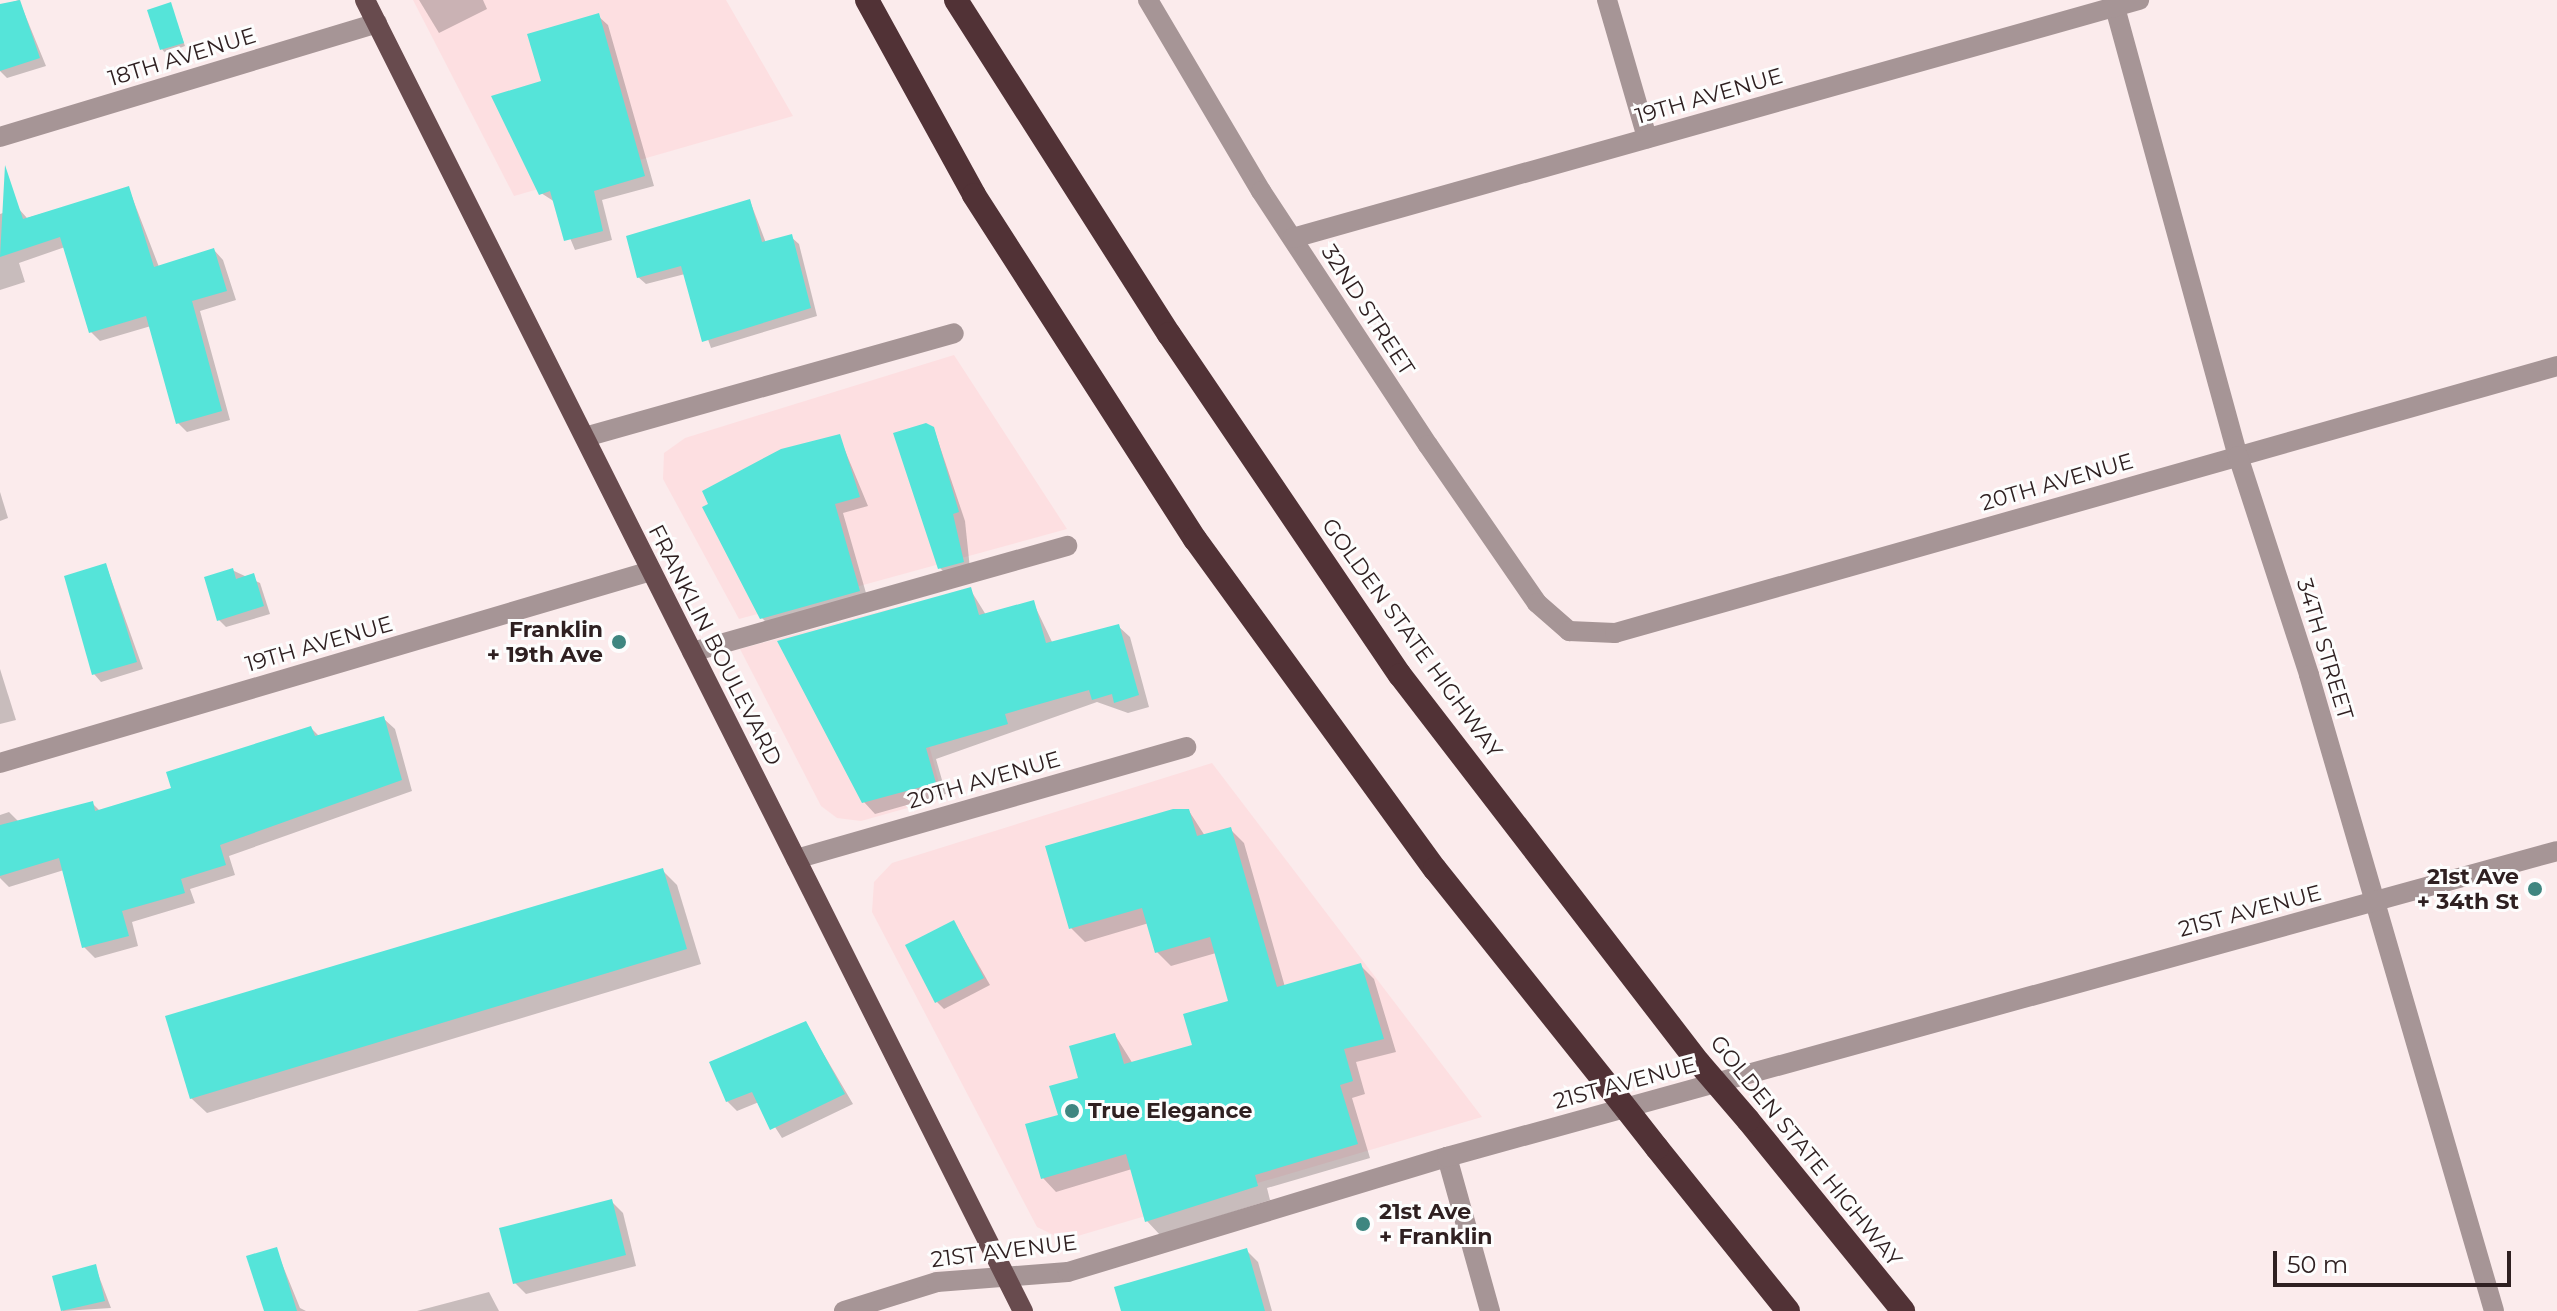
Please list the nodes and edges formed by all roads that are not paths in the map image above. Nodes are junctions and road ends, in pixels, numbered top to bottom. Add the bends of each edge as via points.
1 (365, 0) edge
2 (867, 0) edge
3 (956, 0) edge
4 (1148, 0) edge
5 (1607, 0) edge
6 (2139, 0) edge
7 (2114, 3) edge
8 (377, 23) junction
9 (0, 137) edge
10 (1647, 138) junction
11 (1293, 238) junction
12 (954, 333) dead end
13 (2557, 366) edge
14 (585, 437) junction
15 (2238, 456) junction
16 (1067, 546) dead end
17 (651, 571) junction
18 (1569, 631) joint
19 (692, 652) junction
20 (1186, 747) dead end
21 (0, 763) edge
22 (2557, 851) edge
23 (796, 859) junction
24 (2375, 902) junction
25 (1447, 1157) junction
26 (1004, 1274) junction
27 (844, 1311) edge
28 (1023, 1311) edge
29 (1490, 1311) edge
30 (1788, 1311) edge
31 (1903, 1311) edge
32 (2494, 1311) edge

1 - 8 main road, FRANKLIN BOULEVARD
2 - 30 highway, bridge via 974,195 1195,539 1435,869
3 - 31 highway, GOLDEN STATE HIGHWAY, bridge via 1169,334 1400,675 1699,1063
4 - 11 street, 32ND STREET
5 - 10 street
6 - 7 street, 19TH AVENUE
7 - 10 street, 19TH AVENUE
7 - 15 street, 34TH STREET
8 - 9 street, 18TH AVENUE
8 - 14 main road, FRANKLIN BOULEVARD
10 - 11 street, 19TH AVENUE
11 - 18 street, 32ND STREET via 1537,603
12 - 14 street
13 - 15 street, 20TH AVENUE
14 - 17 main road, FRANKLIN BOULEVARD
15 - 18 street, 20TH AVENUE via 1615,633
15 - 24 street, 34TH STREET
16 - 19 street
17 - 19 main road, FRANKLIN BOULEVARD
17 - 21 street, 19TH AVENUE
19 - 23 main road, FRANKLIN BOULEVARD
20 - 23 street, 20TH AVENUE
22 - 24 street, 21ST AVENUE
23 - 26 main road, FRANKLIN BOULEVARD
24 - 25 street, 21ST AVENUE
24 - 32 street, 34TH STREET
25 - 26 street, 21ST AVENUE via 1068,1272
25 - 29 street
26 - 27 street, 21ST AVENUE via 937,1282
26 - 28 main road, FRANKLIN BOULEVARD

